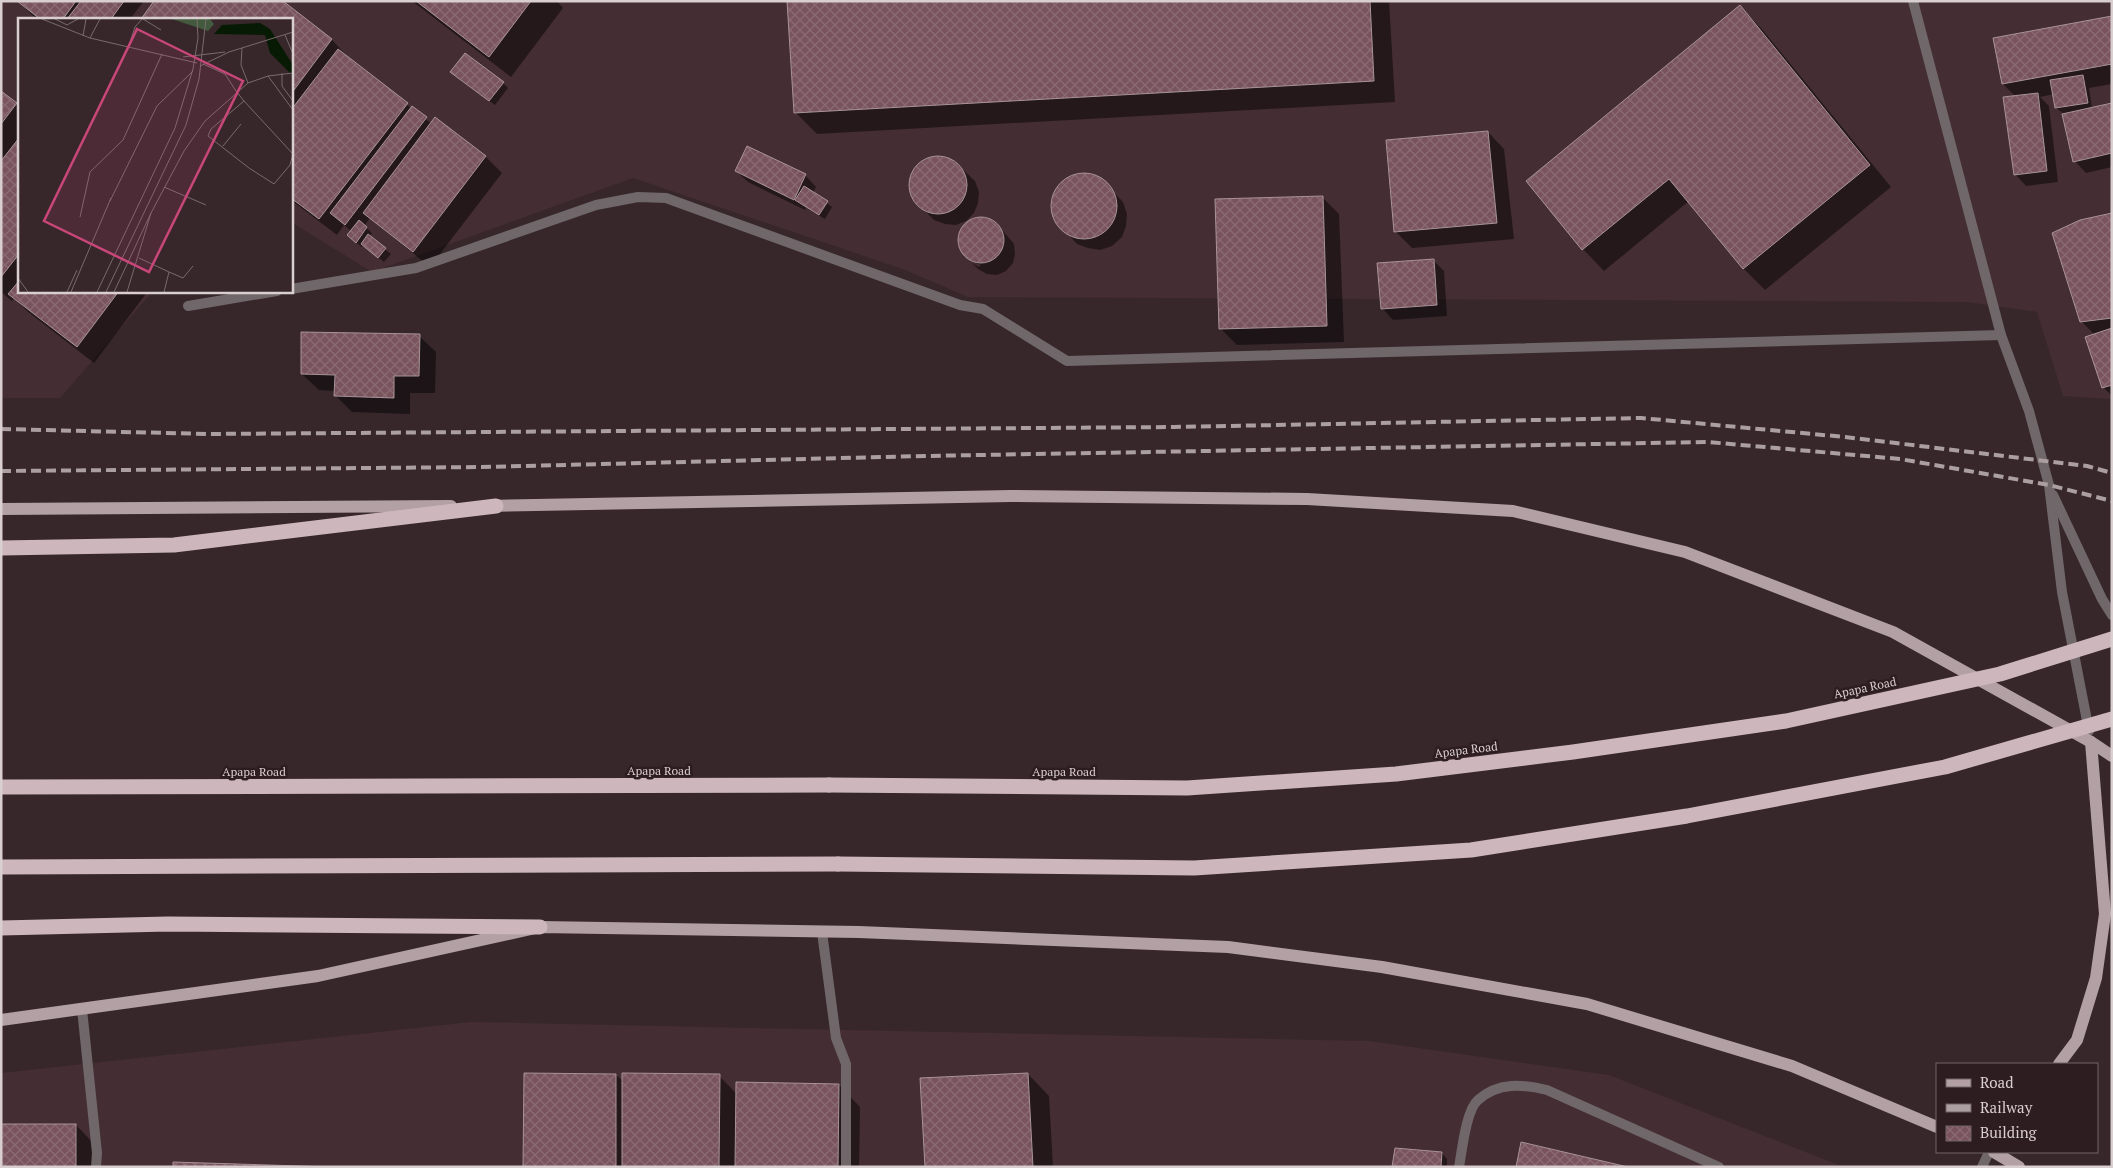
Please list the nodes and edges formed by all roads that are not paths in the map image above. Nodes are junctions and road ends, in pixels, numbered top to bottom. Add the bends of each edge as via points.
1 (1913, 1) edge
2 (292, 289) edge
3 (271, 292) edge
4 (188, 306) dead end
5 (2001, 335) junction
6 (2049, 485) junction
7 (496, 506) junction
8 (1, 509) edge
9 (1, 548) edge
10 (2112, 615) edge
11 (2112, 638) edge
12 (2112, 719) edge
13 (2092, 742) junction
14 (2112, 756) edge
15 (1, 787) edge
16 (1, 867) edge
17 (540, 927) junction
18 (1, 928) edge
19 (822, 932) junction
20 (82, 1009) junction
21 (1, 1020) edge
22 (2060, 1063) edge
23 (1936, 1127) edge
24 (1989, 1153) edge
25 (1996, 1153) edge
26 (96, 1167) edge
27 (846, 1167) edge
28 (1459, 1167) edge
29 (1719, 1167) edge
30 (1982, 1167) edge
31 (2019, 1167) edge

1 - 5 street
2 - 5 street via 416,268 596,205 638,197 666,198 960,305 983,309 1067,361
3 - 4 street
5 - 6 street via 2029,411
6 - 10 street
6 - 13 street via 2062,592
7 - 8 main road
7 - 9 highway via 174,545
7 - 13 main road via 1011,496 1307,499 1513,511 1685,552 1893,632
11 - 15 highway, Apapa Road, bridge via 2000,674 1786,721 1396,774 1187,788 829,785
12 - 16 highway, bridge via 1945,766 1687,816 1470,850 1194,868 838,864
13 - 14 main road
13 - 22 main road via 2105,914 2096,978 2078,1040
17 - 18 highway via 168,924
17 - 19 main road
17 - 20 main road via 318,976
19 - 23 main road via 1228,948 1382,967 1587,1004 1792,1066
19 - 27 street via 836,1038 846,1064
20 - 21 main road
20 - 26 street
24 - 30 street
25 - 31 main road
28 - 29 street via 1466,1127 1476,1100 1503,1086 1527,1085 1547,1090

